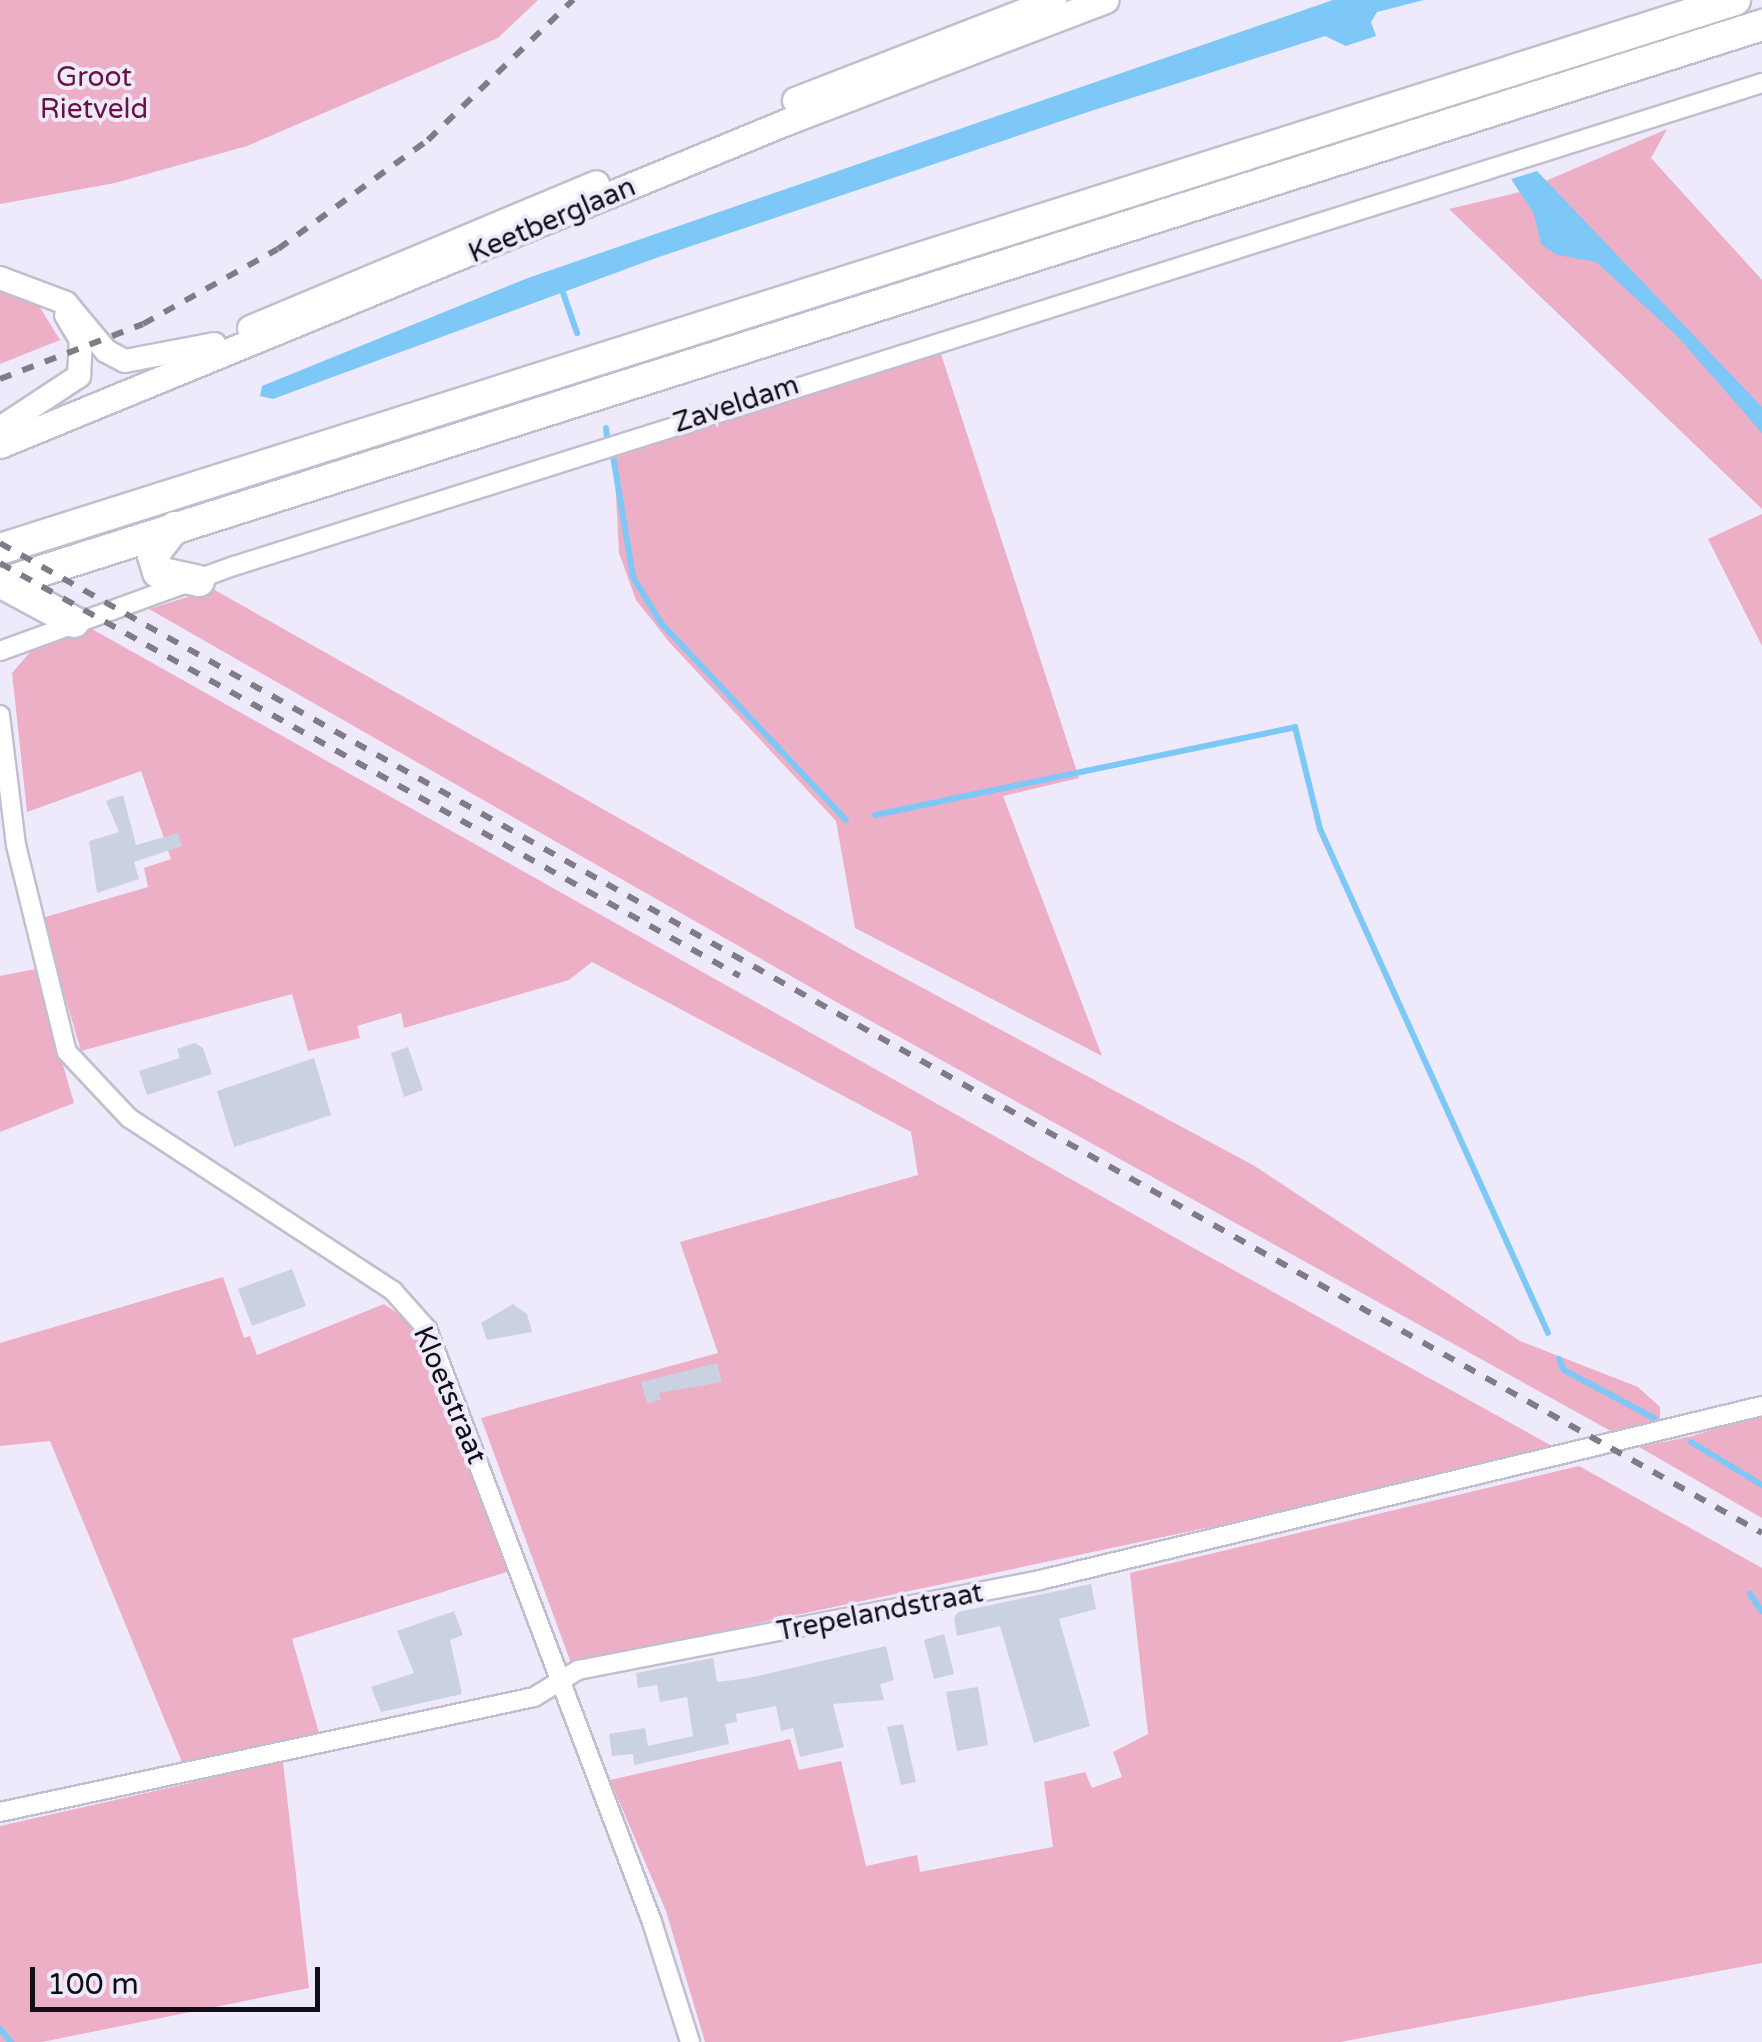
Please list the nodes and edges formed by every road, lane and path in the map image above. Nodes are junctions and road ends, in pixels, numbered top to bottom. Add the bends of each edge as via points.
1 (1052, 0) edge
2 (1106, 0) edge
3 (1735, 0) edge
4 (1762, 25) edge
5 (1762, 82) edge
6 (0, 278) edge
7 (45, 295) junction
8 (214, 344) junction
9 (0, 428) edge
10 (0, 445) edge
11 (175, 527) junction
12 (0, 549) edge
13 (199, 580) junction
14 (1, 584) edge
15 (74, 622) junction
16 (0, 651) edge
17 (0, 715) edge
18 (1762, 1406) edge
19 (560, 1680) junction
20 (0, 1812) edge
21 (690, 2042) edge

1 - 8 main road, Keetberglaan
2 - 10 main road, Keetberglaan via 786,122
3 - 12 highway
4 - 11 highway
5 - 13 street, Zaveldam
6 - 7 street
7 - 8 street via 78,312 106,350 125,361
7 - 9 street via 78,332 80,376
8 - 9 main road, Keetberglaan
11 - 13 highway via 153,555 158,572
11 - 14 highway
13 - 15 street, Zaveldam
14 - 15 highway
15 - 16 street, Zaveldam
17 - 19 street, Kloetstraat via 16,845 67,1052 128,1118 412,1310 438,1354
18 - 19 street, Trepelandstraat via 1040,1580 578,1670
19 - 20 street, Trepelandstraat via 534,1697
19 - 21 street, Kloetstraat via 685,2011

